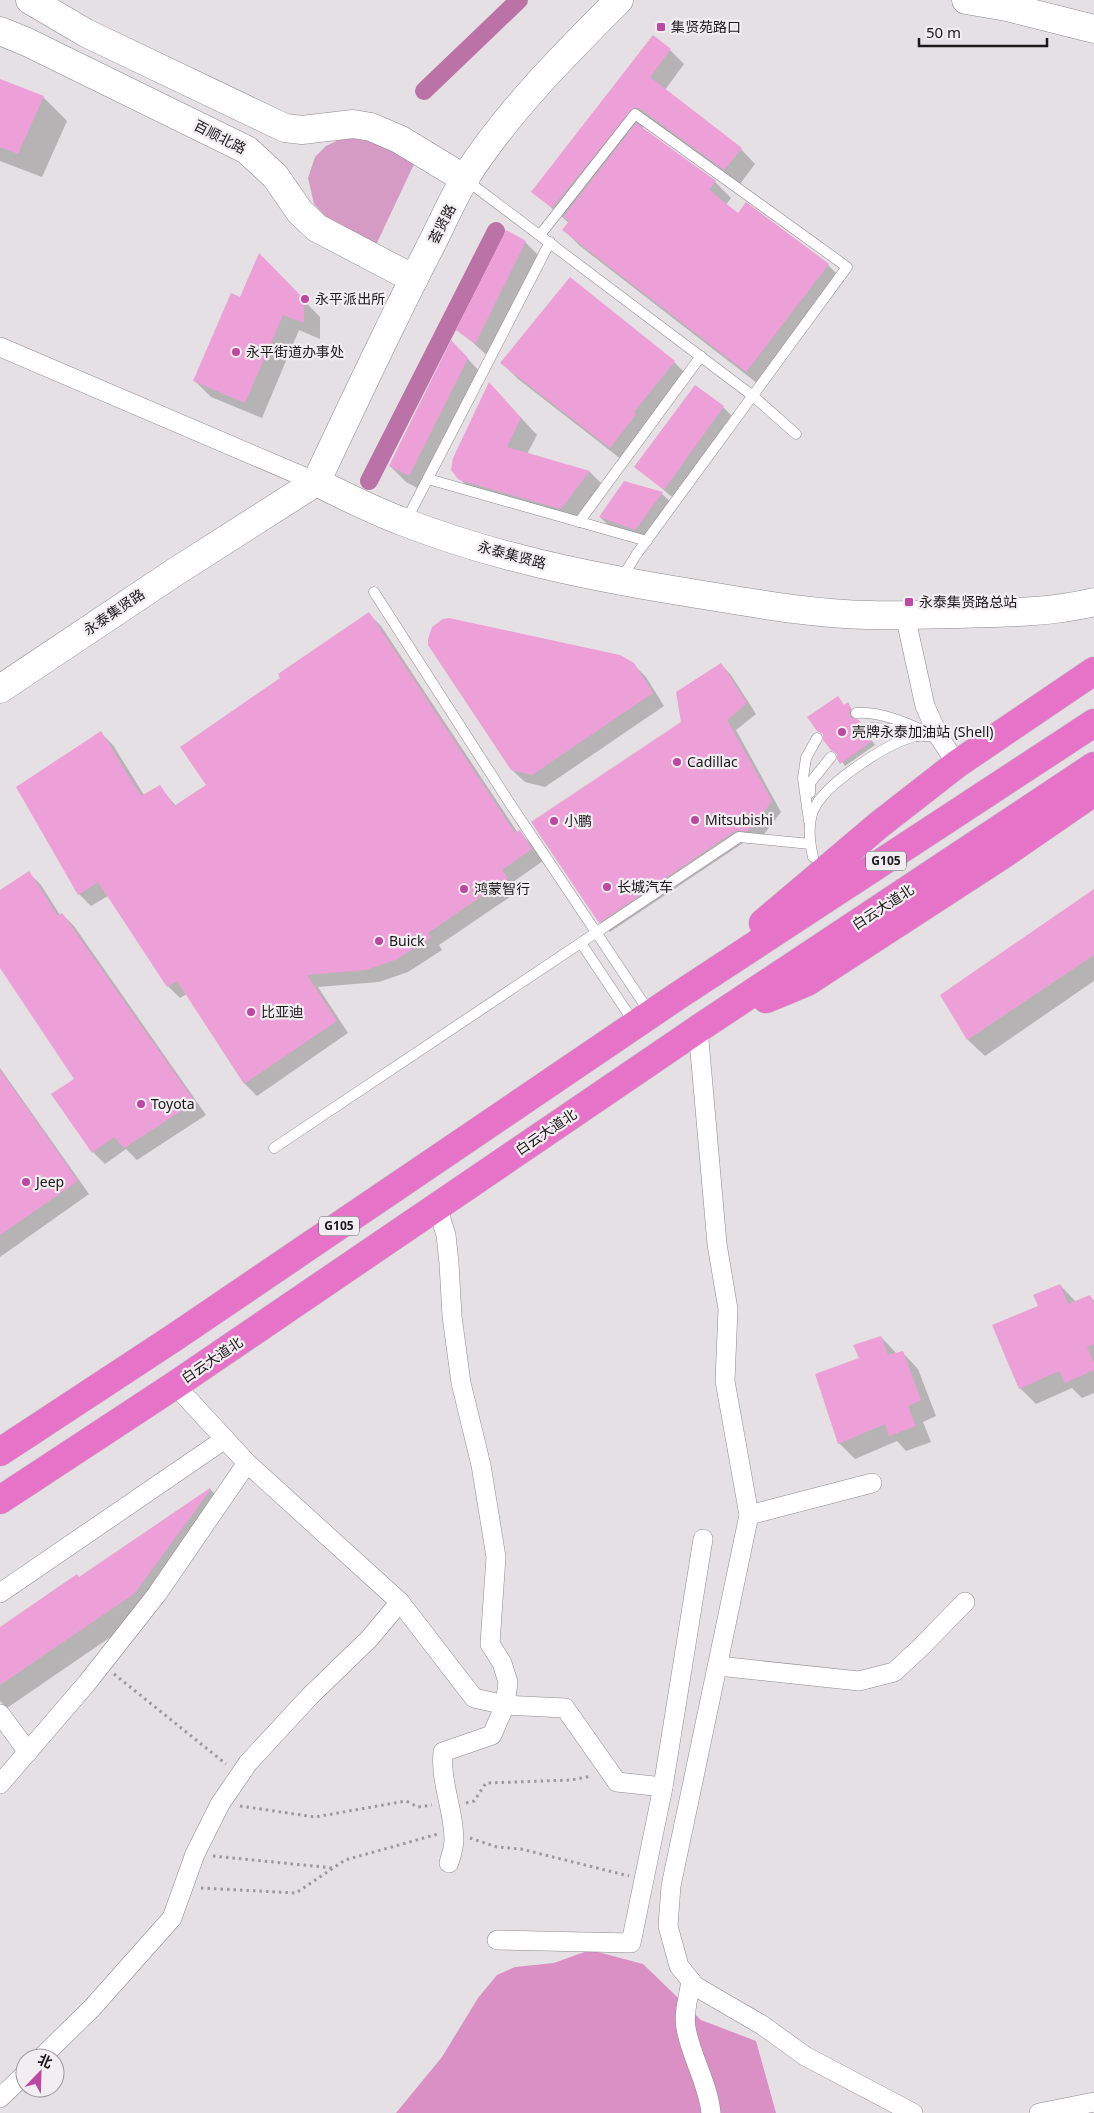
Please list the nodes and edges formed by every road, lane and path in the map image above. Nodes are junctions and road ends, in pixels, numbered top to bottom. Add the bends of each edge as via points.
1 (30, 0) edge
2 (619, 0) edge
3 (966, 0) edge
4 (1094, 29) edge
5 (0, 31) edge
6 (465, 179) junction
7 (540, 235) junction
8 (550, 242) junction
9 (414, 279) junction
10 (0, 347) edge
11 (701, 356) junction
12 (753, 396) junction
13 (796, 434) dead end
14 (428, 478) junction
15 (316, 482) junction
16 (579, 522) junction
17 (405, 523) junction
18 (647, 541) junction
19 (620, 581) junction
20 (374, 592) dead end
21 (1094, 602) edge
22 (905, 615) junction
23 (1094, 671) edge
24 (0, 689) edge
25 (856, 713) dead end
26 (1094, 723) edge
27 (872, 728) dead end
28 (918, 736) junction
29 (939, 737) junction
30 (817, 738) dead end
31 (831, 756) dead end
32 (957, 764) junction
33 (1094, 766) edge
34 (1094, 792) edge
35 (811, 821) junction
36 (810, 844) junction
37 (813, 857) dead end
38 (597, 933) junction
39 (582, 944) junction
40 (676, 996) junction
41 (643, 1019) junction
42 (698, 1029) junction
43 (274, 1148) dead end
44 (437, 1206) junction
45 (175, 1385) junction
46 (226, 1439) junction
47 (0, 1452) edge
48 (247, 1463) junction
49 (872, 1484) dead end
50 (0, 1500) edge
51 (749, 1515) junction
52 (703, 1539) dead end
53 (0, 1593) edge
54 (400, 1602) junction
55 (965, 1602) dead end
56 (102, 1664) junction
57 (718, 1666) junction
58 (506, 1705) junction
59 (0, 1714) edge
60 (28, 1752) junction
61 (611, 1772) junction
62 (240, 1774) junction
63 (0, 1784) edge
64 (663, 1787) junction
65 (220, 1804) junction
66 (450, 1807) junction
67 (452, 1831) junction
68 (195, 1854) junction
69 (449, 1863) dead end
70 (333, 1868) junction
71 (644, 1880) junction
72 (183, 1886) junction
73 (497, 1940) dead end
74 (691, 1982) junction
75 (51, 2048) edge
76 (15, 2084) edge
77 (0, 2098) edge
78 (1094, 2102) edge
79 (711, 2113) edge
80 (912, 2113) edge
81 (1039, 2113) edge

1 - 6 street via 86,33 285,128 302,130 353,124 371,127 406,143
2 - 6 street, 荟贤路 via 528,97
3 - 4 street
5 - 9 street, 百顺北路 via 247,150 275,176 300,212 317,228
6 - 7 lane
6 - 9 street, 荟贤路
7 - 8 lane
7 - 12 lane via 634,114 848,267
8 - 11 lane
8 - 14 lane
9 - 15 street, 荟贤路
10 - 15 street
11 - 12 lane
11 - 16 lane
12 - 13 lane
12 - 18 lane
14 - 16 lane
14 - 17 lane
15 - 17 street, 永泰集贤路
15 - 24 street, 永泰集贤路
16 - 18 lane
17 - 19 street, 永泰集贤路 via 526,559
18 - 19 lane
19 - 22 street, 永泰集贤路 via 799,609
20 - 38 lane
21 - 22 street, 永泰集贤路 via 1042,610
22 - 29 street via 925,706
23 - 32 highway, G105
25 - 29 lane via 866,712 894,720
26 - 40 highway, G105
27 - 28 lane via 895,729
28 - 29 lane
28 - 35 lane via 903,740 843,776 816,805
29 - 32 street
30 - 35 lane via 806,758 803,778
31 - 35 lane via 810,784
32 - 40 highway, G105 via 880,824
33 - 42 highway, 白云大道北 / G105
34 - 42 highway, G105 via 807,982
35 - 36 lane
36 - 37 lane
36 - 38 lane via 739,837
38 - 39 lane
38 - 41 lane
39 - 41 lane
39 - 43 lane
40 - 41 highway, G105
41 - 47 highway, G105
42 - 44 highway, 白云大道北 / G105
42 - 51 street via 717,1244 728,1309 725,1381
44 - 45 highway, 白云大道北 / G105
44 - 58 street via 446,1235 461,1383 482,1465 496,1557 490,1644 502,1663 508,1682
45 - 46 street
45 - 50 highway, 白云大道北 / G105
46 - 48 street
46 - 53 street
48 - 54 street
48 - 56 street via 157,1594
49 - 51 street
51 - 57 street
52 - 64 street
54 - 58 street via 474,1698
54 - 62 street via 369,1640 310,1696
55 - 57 street via 920,1650 894,1672 859,1681
56 - 60 street
56 - 62 path
57 - 74 street via 671,1886 668,1926 679,1966
58 - 61 street via 565,1708
58 - 66 street via 492,1735 443,1752 442,1768
59 - 60 street
60 - 63 street
61 - 64 street via 617,1782
61 - 66 path via 571,1780 486,1783 474,1801
62 - 65 street
64 - 71 street
65 - 66 path via 316,1817 406,1801 418,1807 444,1802
65 - 68 street
66 - 67 street
67 - 69 street via 454,1840
67 - 70 path via 346,1860
67 - 71 path via 496,1847 521,1849
68 - 70 path
68 - 72 street
70 - 72 path via 296,1893
71 - 73 street via 631,1944
72 - 75 street via 172,1918 92,2008
74 - 79 street via 685,2025 710,2100
74 - 80 street via 762,2025 805,2056
76 - 77 street
78 - 81 street

